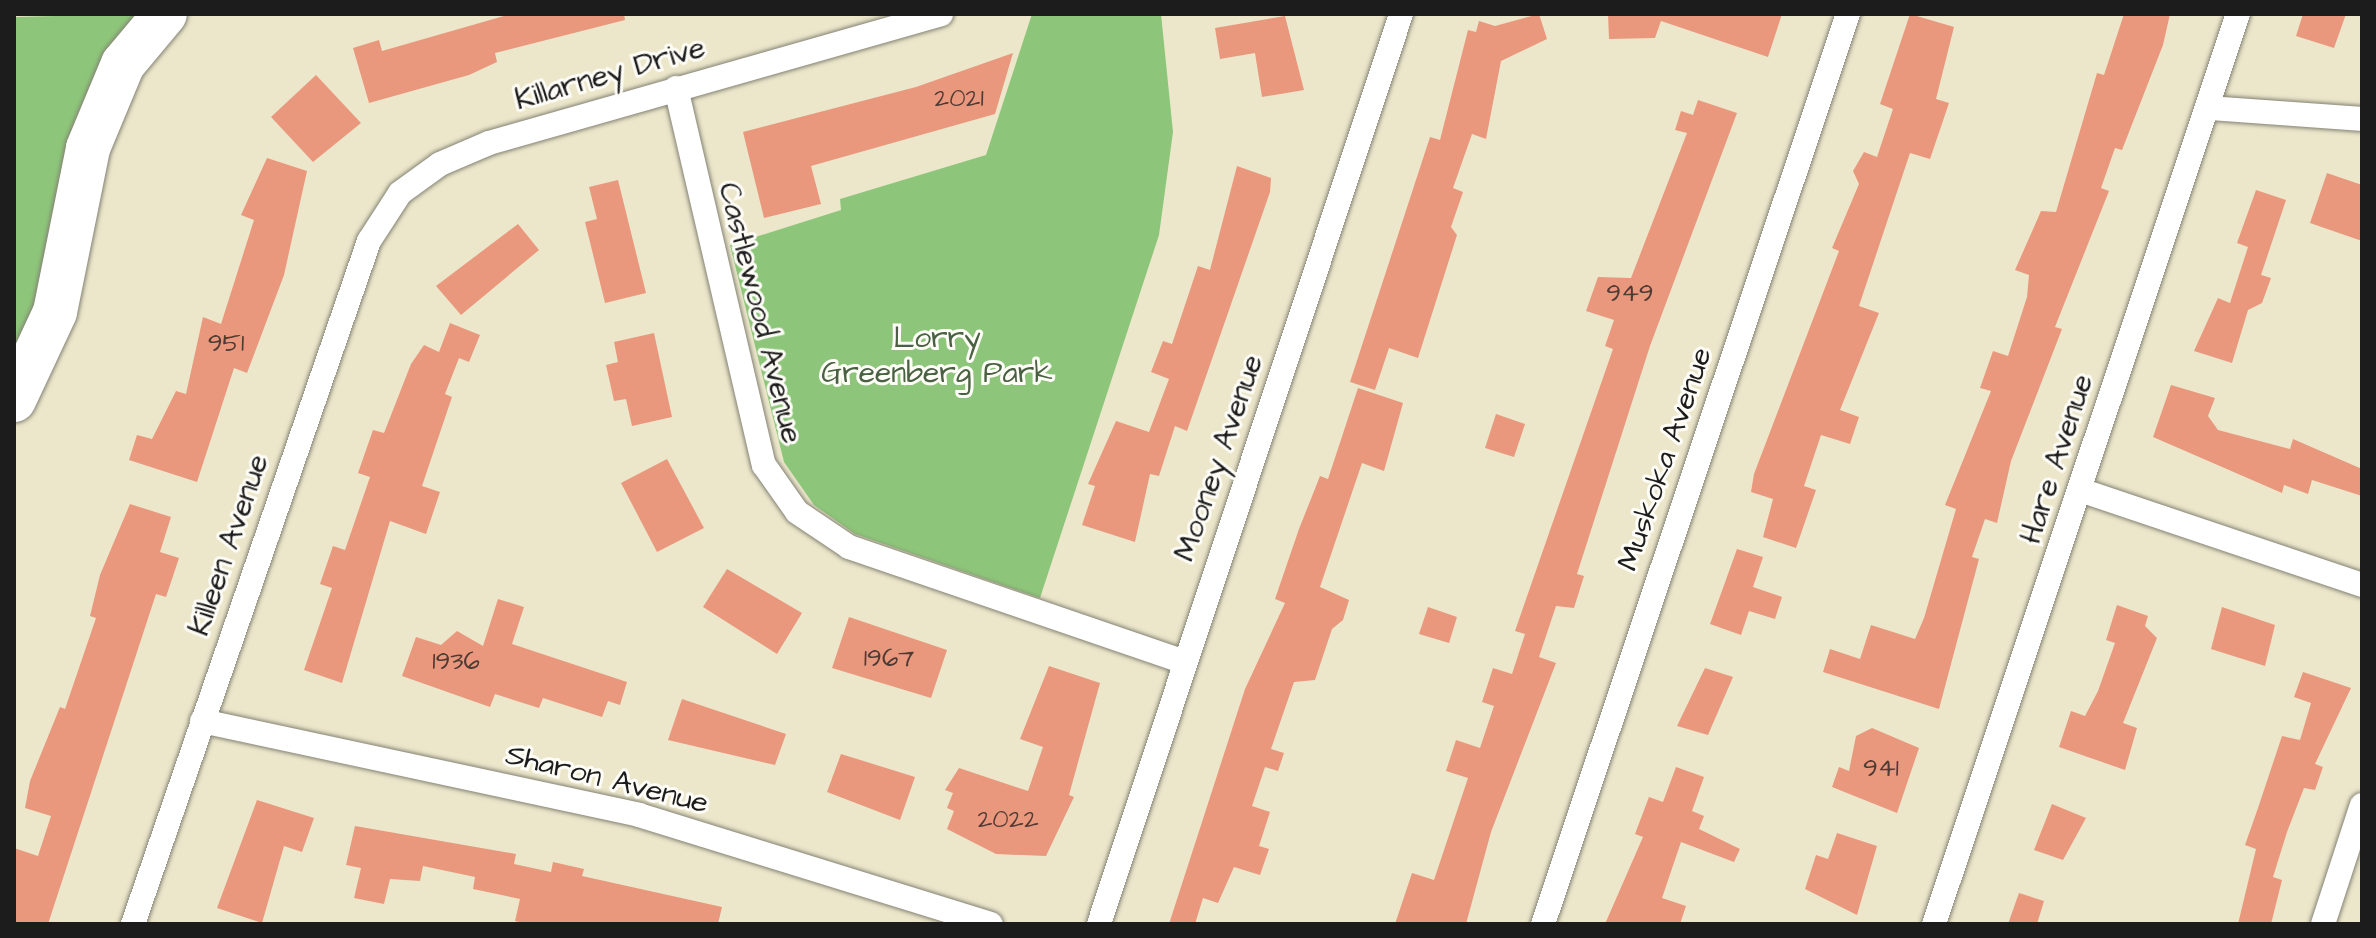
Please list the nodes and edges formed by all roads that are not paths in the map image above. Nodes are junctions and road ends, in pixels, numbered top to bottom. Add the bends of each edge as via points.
1 (165, 14) edge
2 (941, 14) edge
3 (1401, 14) edge
4 (1848, 14) edge
5 (2238, 14) edge
6 (676, 88) junction
7 (2209, 108) junction
8 (2362, 119) edge
9 (400, 193) joint
10 (14, 400) edge
11 (2080, 490) junction
12 (2362, 585) edge
13 (1184, 662) junction
14 (202, 721) junction
15 (2362, 805) edge
16 (133, 924) edge
17 (991, 924) edge
18 (1099, 924) edge
19 (1543, 924) edge
20 (1934, 924) edge
21 (2323, 924) edge

1 - 10 highway via 123,64 88,148 55,312
2 - 6 street, Killarney Drive
3 - 13 street, Mooney Avenue
4 - 19 street, Muskoka Avenue
5 - 7 street, Hare Avenue
6 - 9 street, Killarney Drive via 489,143 440,164
6 - 13 street, Castlewood Avenue via 764,465 797,512 849,547
7 - 8 street
7 - 11 street, Hare Avenue
9 - 14 street, Killeen Avenue via 369,241
11 - 12 street
11 - 20 street, Hare Avenue
13 - 18 street, Mooney Avenue
14 - 16 street, Killeen Avenue
14 - 17 street, Sharon Avenue via 639,815
15 - 21 street

